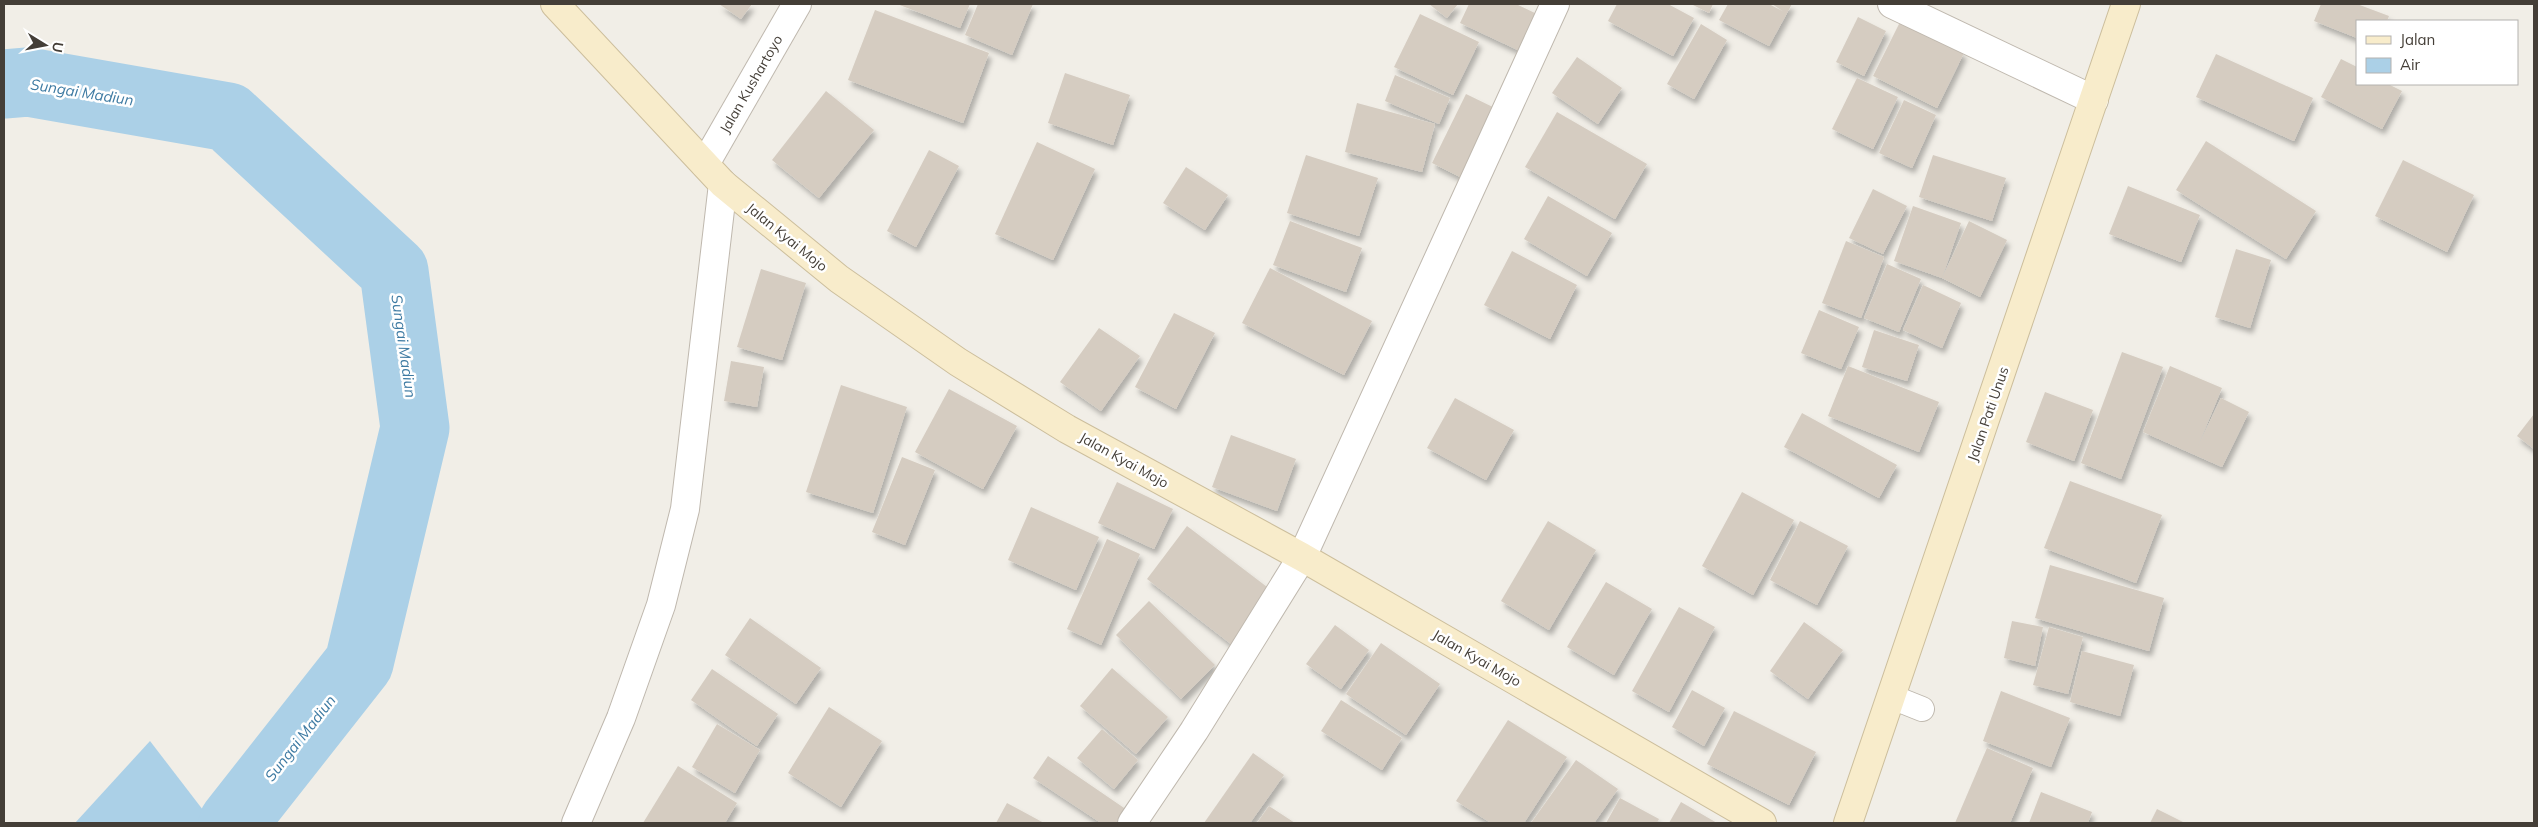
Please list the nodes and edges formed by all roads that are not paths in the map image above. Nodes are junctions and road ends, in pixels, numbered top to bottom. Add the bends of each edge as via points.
1 (554, 4) edge
2 (797, 4) edge
3 (1555, 4) edge
4 (1892, 4) edge
5 (2126, 4) edge
6 (2094, 100) junction
7 (705, 164) junction
8 (722, 184) junction
9 (1302, 557) junction
10 (1892, 697) junction
11 (1922, 709) dead end
12 (576, 823) edge
13 (1132, 823) edge
14 (1762, 823) edge
15 (1848, 823) edge

1 - 7 street, Jalan Kyai Mojo
2 - 7 street, Jalan Kushartoyo
3 - 9 street
4 - 6 street
5 - 6 street, Jalan Pati Unus
6 - 10 street, Jalan Pati Unus
7 - 8 street, Jalan Kyai Mojo
8 - 9 street, Jalan Kyai Mojo via 839,279 958,362 1067,429
8 - 12 street via 685,509 661,605 621,718
9 - 13 street via 1194,731
9 - 14 street, Jalan Kyai Mojo
10 - 11 lane
10 - 15 street, Jalan Pati Unus

